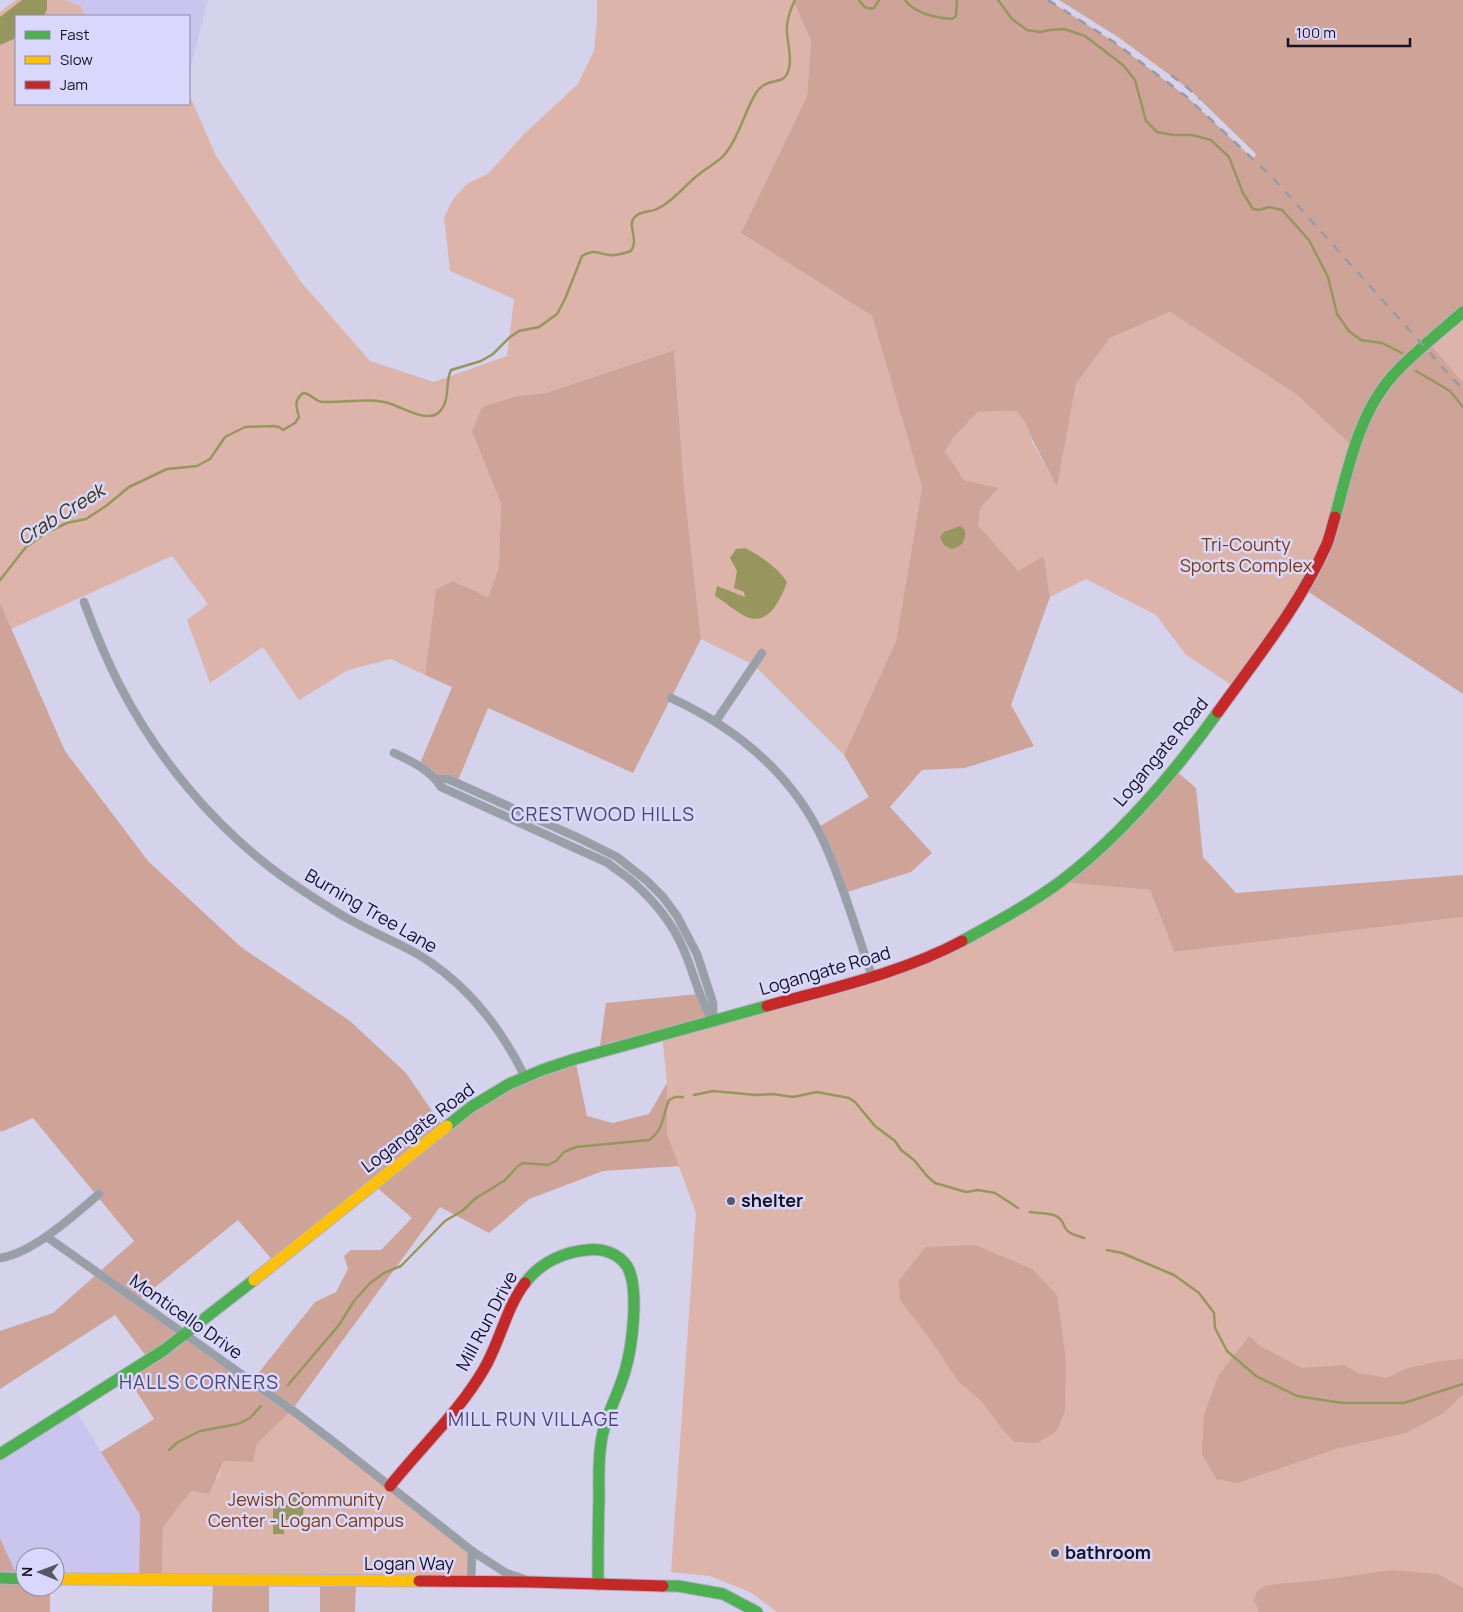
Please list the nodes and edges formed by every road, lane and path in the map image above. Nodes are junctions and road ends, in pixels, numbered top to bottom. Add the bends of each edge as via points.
1 (1463, 312) edge
2 (84, 602) dead end
3 (762, 653) dead end
4 (670, 698) dead end
5 (716, 721) junction
6 (394, 753) dead end
7 (872, 976) junction
8 (713, 1021) junction
9 (525, 1077) junction
10 (99, 1194) dead end
11 (47, 1237) junction
12 (0, 1258) edge
13 (184, 1336) junction
14 (0, 1454) edge
15 (390, 1486) junction
16 (472, 1551) junction
17 (0, 1578) edge
18 (15, 1579) edge
19 (65, 1579) edge
20 (470, 1582) junction
21 (530, 1582) junction
22 (598, 1584) junction
23 (757, 1612) edge

1 - 7 street, Logangate Road via 1397,371 1379,394 1358,434 1335,521 1311,576 1208,728 1155,791 1102,847 1060,882 939,953
2 - 9 street, Burning Tree Lane via 130,704 172,767 208,810 241,843 282,876 355,923 425,958 453,979 493,1022
3 - 5 street
4 - 5 street
5 - 7 street via 767,762 810,816 833,864
6 - 8 street via 436,778 448,779 581,839 610,860 647,895 674,930 688,959 703,1006
7 - 8 street, Logangate Road
8 - 9 street, Logangate Road via 575,1059
9 - 13 street, Logangate Road via 458,1116
10 - 11 street
11 - 12 street via 18,1253
11 - 13 street, Monticello Drive
13 - 14 street, Logangate Road
13 - 15 street, Monticello Drive via 292,1410
15 - 16 street, Monticello Drive
15 - 22 street, Mill Run Drive via 482,1371 530,1276 552,1258 571,1252 592,1248 609,1252 622,1261 631,1280 632,1329 626,1369 601,1441
16 - 20 street
16 - 21 street, Monticello Drive
17 - 18 street
19 - 20 street, Logan Way
20 - 21 street, Logan Way
21 - 22 street, Logan Way
22 - 23 street, Logan Way via 689,1587 723,1594

